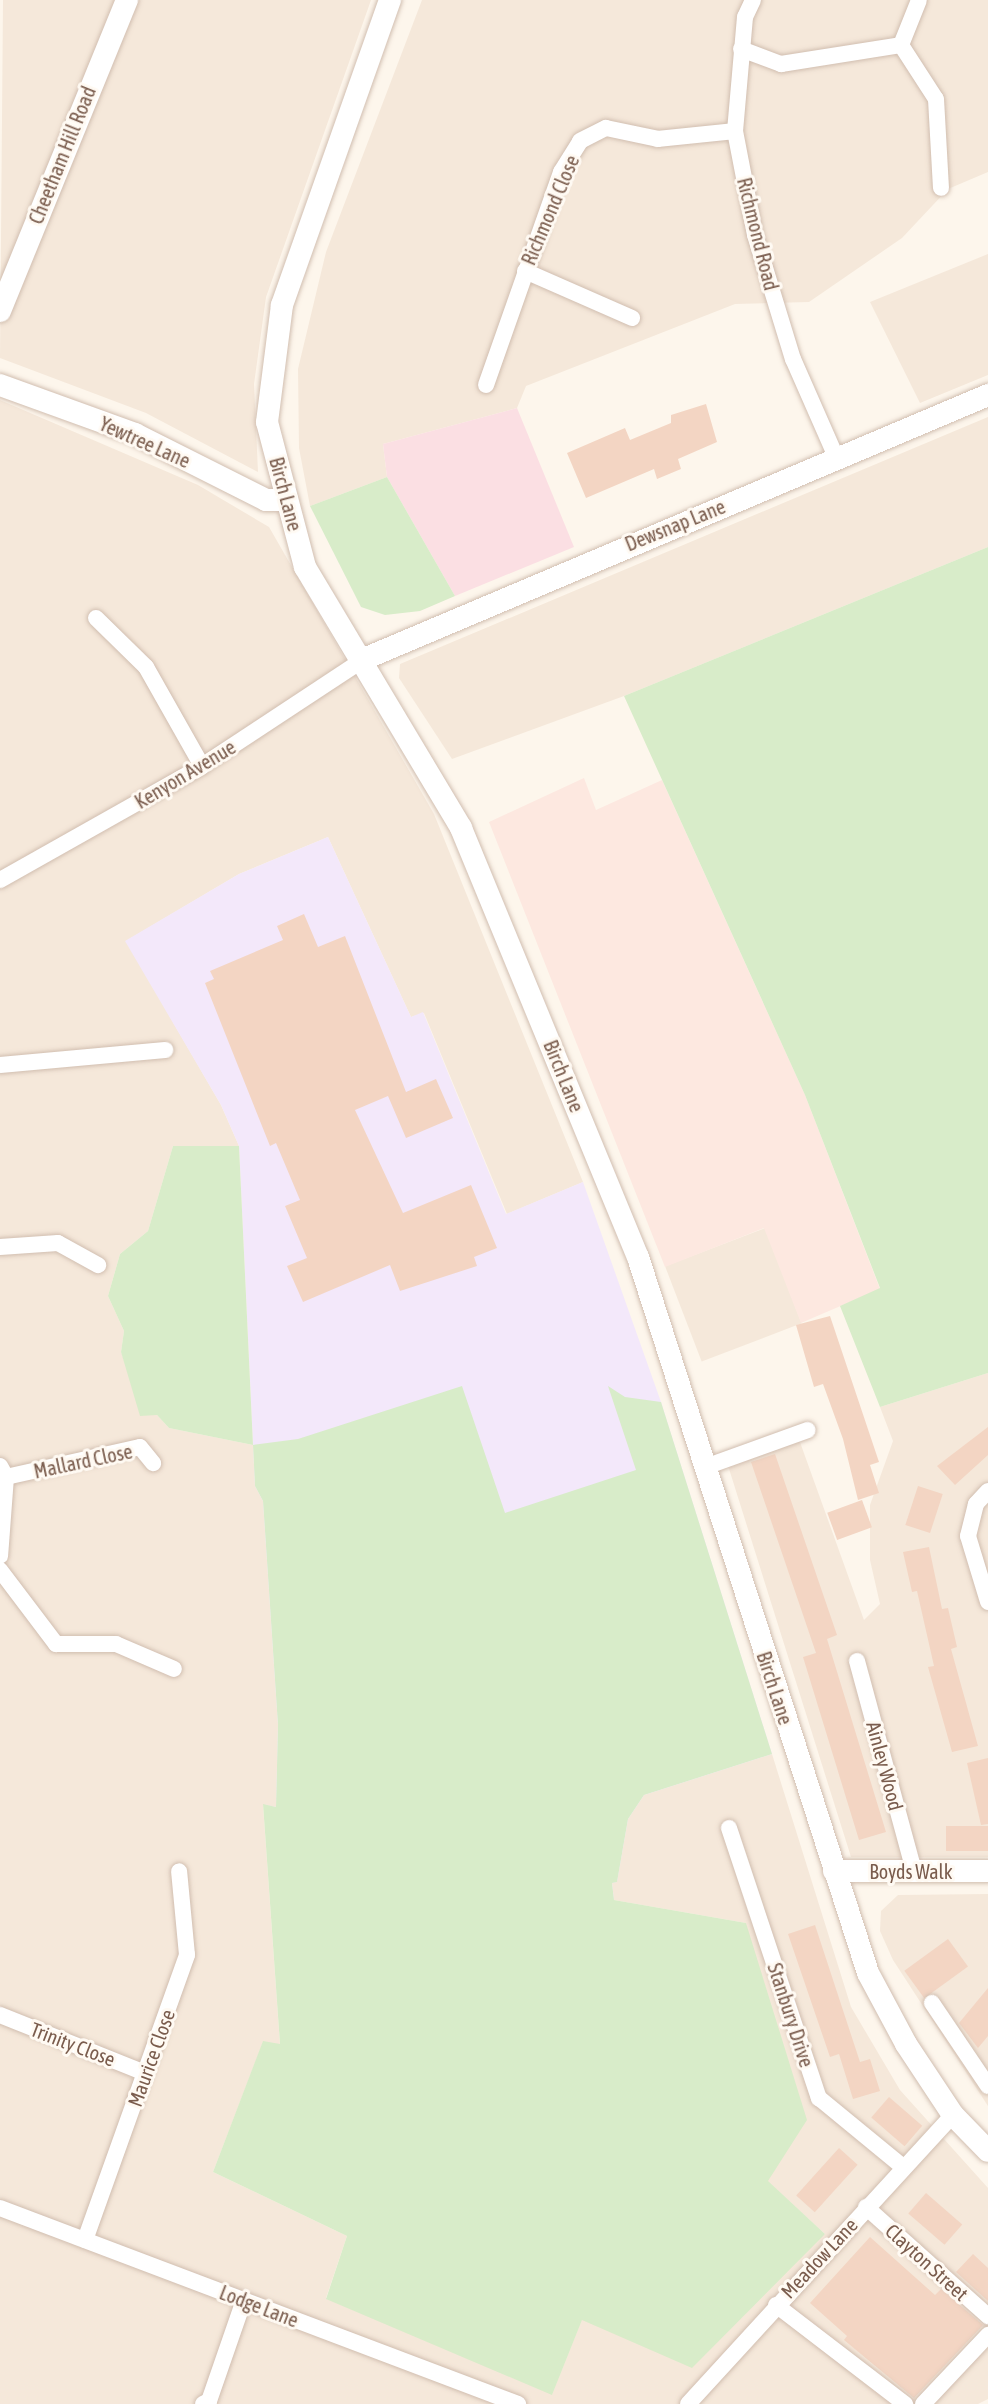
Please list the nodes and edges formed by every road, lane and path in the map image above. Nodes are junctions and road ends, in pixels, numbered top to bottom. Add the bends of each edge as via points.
1 (127, 0) edge
2 (390, 0) edge
3 (753, 0) edge
4 (919, 0) edge
5 (901, 45) junction
6 (741, 49) junction
7 (735, 131) junction
8 (941, 188) dead end
9 (525, 271) junction
10 (0, 311) edge
11 (632, 318) dead end
12 (0, 385) edge
13 (486, 385) dead end
14 (988, 395) edge
15 (837, 459) junction
16 (287, 500) junction
17 (96, 618) dead end
18 (364, 659) junction
19 (202, 766) junction
20 (0, 880) edge
21 (165, 1050) dead end
22 (0, 1065) edge
23 (0, 1247) edge
24 (98, 1265) dead end
25 (808, 1430) dead end
26 (153, 1463) dead end
27 (705, 1467) junction
28 (3, 1471) edge
29 (988, 1491) edge
30 (0, 1556) edge
31 (0, 1570) edge
32 (988, 1602) edge
33 (857, 1661) dead end
34 (174, 1669) dead end
35 (729, 1828) dead end
36 (179, 1871) dead end
37 (834, 1871) junction
38 (914, 1871) junction
39 (988, 1871) edge
40 (932, 2003) dead end
41 (0, 2015) edge
42 (145, 2073) junction
43 (988, 2086) edge
44 (953, 2115) junction
45 (988, 2151) edge
46 (903, 2167) junction
47 (866, 2207) junction
48 (0, 2208) edge
49 (85, 2240) junction
50 (244, 2300) junction
51 (776, 2305) junction
52 (988, 2316) edge
53 (988, 2335) edge
54 (203, 2404) edge
55 (518, 2404) edge
56 (688, 2404) edge
57 (905, 2404) edge
58 (923, 2404) edge

1 - 10 main road, Cheetham Hill Road
2 - 16 main road, Birch Lane via 282,305 267,422
3 - 6 street, Richmond Road
4 - 5 street
5 - 6 street via 781,64
5 - 8 street via 936,99
6 - 7 street, Richmond Road
7 - 9 street, Richmond Close via 658,139 606,128 588,136 561,172
7 - 15 street, Richmond Road via 759,249 793,359
9 - 11 street
9 - 13 street, Richmond Close
12 - 16 main road, Yewtree Lane via 135,434 266,500
14 - 15 main road, Dewsnap Lane
15 - 18 main road, Dewsnap Lane
16 - 18 main road, Birch Lane via 305,567
17 - 19 street via 146,667
18 - 19 street, Kenyon Avenue
18 - 27 main road, Birch Lane via 461,828 638,1257
19 - 20 street, Kenyon Avenue
21 - 22 street
23 - 24 street via 58,1243
25 - 27 street
26 - 28 street, Mallard Close via 140,1447
27 - 37 main road, Birch Lane
28 - 30 street
29 - 32 street via 976,1504 968,1536
31 - 34 street via 56,1644 116,1644
33 - 38 street, Ainley Wood
35 - 46 street, Stanbury Drive via 819,2098
36 - 42 street, Maurice Close via 187,1955
37 - 38 main road, Boyds Walk
37 - 44 main road, Birch Lane via 868,1973
38 - 39 main road, Boyds Walk
40 - 43 street
41 - 42 street, Trinity Close
42 - 49 street, Maurice Close
44 - 45 main road, Birch Lane
44 - 46 street, Meadow Lane
46 - 47 street, Meadow Lane
47 - 51 street, Meadow Lane
47 - 52 street, Clayton Street
48 - 49 street, Lodge Lane
49 - 50 street, Lodge Lane
50 - 54 street via 209,2401
50 - 55 street, Lodge Lane
51 - 56 street, Meadow Lane
51 - 57 street
53 - 58 street

